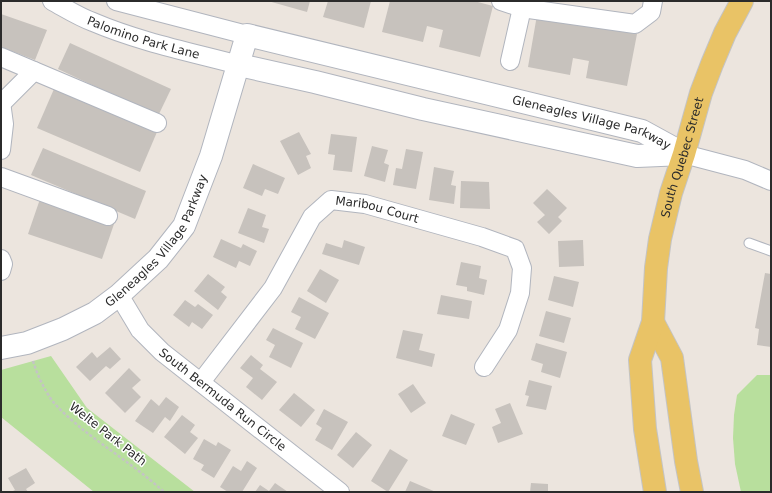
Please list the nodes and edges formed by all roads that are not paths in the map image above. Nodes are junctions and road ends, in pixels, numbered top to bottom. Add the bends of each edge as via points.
1 (52, 1) edge
2 (116, 1) edge
3 (502, 1) edge
4 (653, 1) edge
5 (742, 1) edge
6 (524, 4) edge
7 (247, 34) junction
8 (1, 57) edge
9 (510, 60) dead end
10 (239, 65) junction
11 (34, 71) junction
12 (315, 82) junction
13 (1, 103) edge
14 (157, 123) dead end
15 (218, 131) junction
16 (1, 150) edge
17 (684, 154) junction
18 (1, 178) edge
19 (771, 181) edge
20 (108, 216) dead end
21 (749, 243) dead end
22 (771, 251) edge
23 (1, 259) edge
24 (1, 272) edge
25 (119, 294) junction
26 (653, 322) junction
27 (1, 348) edge
28 (484, 367) dead end
29 (201, 382) junction
30 (340, 492) edge
31 (655, 492) edge
32 (692, 492) edge

1 - 10 street, Palomino Park Lane via 91,22 121,33
2 - 7 street
3 - 6 street
4 - 6 street via 651,12 635,24
5 - 17 main road, South Quebec Street via 712,64
6 - 9 street
7 - 10 street, Gleneagles Village Parkway
7 - 17 street, Gleneagles Village Parkway via 642,131
8 - 11 street
10 - 12 street, Gleneagles Village Parkway
10 - 15 street, Gleneagles Village Parkway
11 - 13 street
11 - 14 street
12 - 15 street via 256,77 243,86
12 - 17 street, Gleneagles Village Parkway via 423,109 639,156
13 - 16 street via 4,124
15 - 25 street, Gleneagles Village Parkway via 184,226 158,259
17 - 19 street via 745,170
17 - 26 main road, South Quebec Street via 660,239
18 - 20 street
21 - 22 lane
23 - 24 street
25 - 27 street, Gleneagles Village Parkway via 95,313 63,329 27,343
25 - 29 street, South Bermuda Run Circle via 140,330 162,352
26 - 31 main road, South Quebec Street via 640,360 645,429
26 - 32 main road via 672,358
28 - 29 street, Maribou Court via 508,330 520,293 522,268 515,249 482,237 365,204 331,200 312,217 273,288
29 - 30 street, South Bermuda Run Circle

